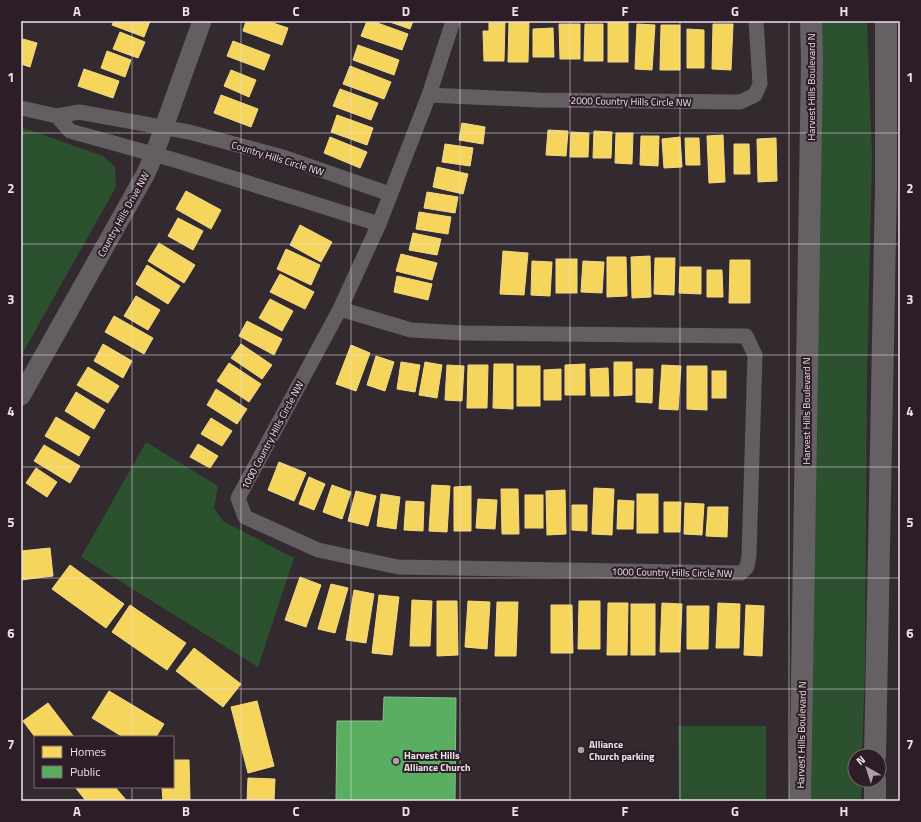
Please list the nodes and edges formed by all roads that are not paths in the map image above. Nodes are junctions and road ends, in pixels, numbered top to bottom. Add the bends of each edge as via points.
1 (202, 21) edge
2 (453, 21) edge
3 (756, 21) edge
4 (811, 21) edge
5 (886, 21) edge
6 (429, 95) junction
7 (21, 108) edge
8 (57, 116) junction
9 (164, 128) junction
10 (154, 155) junction
11 (390, 194) junction
12 (378, 224) junction
13 (340, 309) junction
14 (21, 396) edge
15 (875, 748) edge
16 (875, 788) edge
17 (800, 801) edge
18 (874, 801) edge

1 - 9 street, Country Hills Drive NW
2 - 6 street
3 - 6 street, 2000 Country Hills Circle NW via 760,84 755,95 740,102 539,100
4 - 17 main road, Harvest Hills Boulevard N
5 - 15 main road via 886,194
6 - 11 street
7 - 8 street
8 - 9 street, Country Hills Circle NW via 79,112
8 - 10 street via 70,131
9 - 10 street, Country Hills Drive NW
9 - 11 street, Country Hills Circle NW via 189,132 283,157
10 - 12 street
10 - 14 street, Country Hills Drive NW
11 - 12 street
12 - 13 street, 1000 Country Hills Circle NW
13 - 13 street, 1000 Country Hills Circle NW via 411,330 464,334 746,336 755,355 747,567 741,573 398,567 318,550 245,517 238,498
16 - 18 main road

